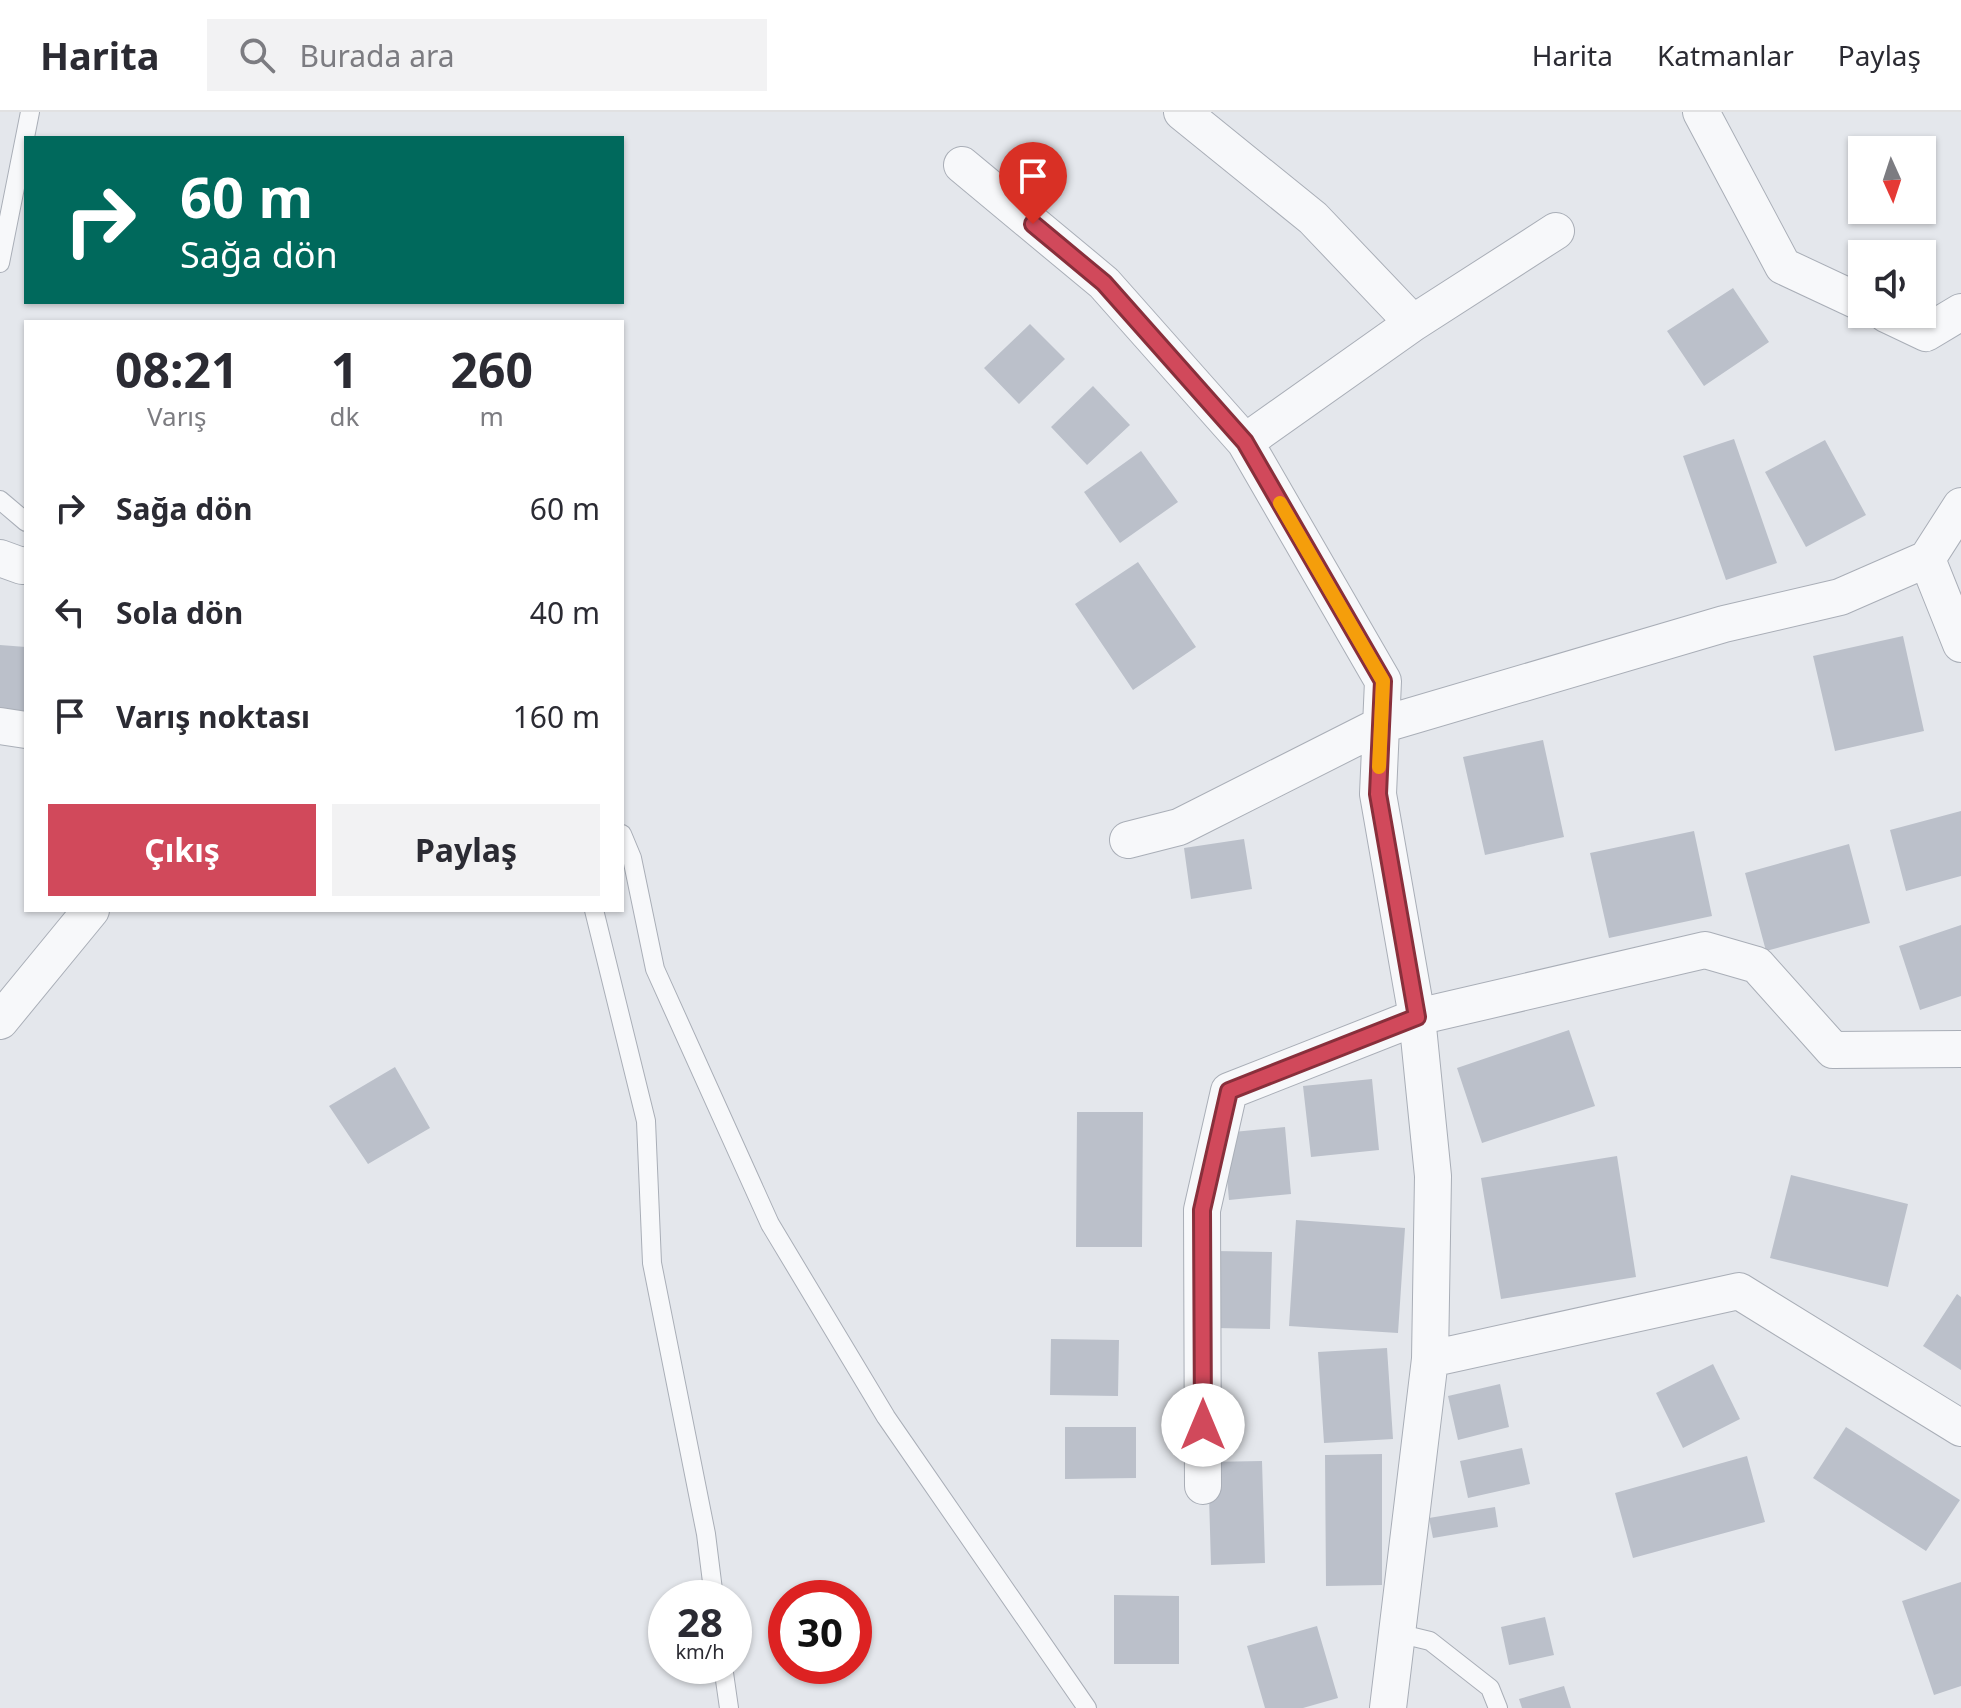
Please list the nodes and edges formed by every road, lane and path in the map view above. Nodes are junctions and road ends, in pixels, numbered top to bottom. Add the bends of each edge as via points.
1 (30, 112) edge
2 (1182, 112) edge
3 (1701, 112) edge
4 (25, 136) edge
5 (24, 142) edge
6 (962, 165) dead end
7 (1556, 231) dead end
8 (0, 263) edge
9 (1848, 296) edge
10 (1961, 312) edge
11 (1413, 323) junction
12 (1936, 327) edge
13 (1915, 328) edge
14 (1934, 328) edge
15 (1245, 442) junction
16 (0, 500) edge
17 (1961, 506) edge
18 (24, 520) edge
19 (0, 558) edge
20 (1927, 559) junction
21 (24, 566) edge
22 (1961, 644) edge
23 (1381, 725) junction
24 (0, 726) edge
25 (24, 730) edge
26 (624, 839) edge
27 (1128, 840) dead end
28 (89, 912) edge
29 (594, 912) edge
30 (1417, 1017) junction
31 (0, 1021) edge
32 (1961, 1049) edge
33 (1430, 1359) junction
34 (1961, 1428) edge
35 (1203, 1486) dead end
36 (712, 1580) edge
37 (1397, 1633) junction
38 (726, 1684) edge
39 (729, 1708) edge
40 (1087, 1708) edge
41 (1388, 1708) edge
42 (1498, 1708) edge

1 - 4 lane
2 - 11 street via 1313,218
3 - 9 street via 1783,266
5 - 8 lane
6 - 15 street via 1104,283
7 - 11 street
10 - 12 street
11 - 15 street
13 - 14 street via 1926,333
15 - 23 street via 1383,681
16 - 18 lane
17 - 20 street
19 - 21 street
20 - 22 street
20 - 23 street via 1840,597 1724,624
23 - 27 street via 1179,827
23 - 30 street via 1378,794
24 - 25 street
26 - 40 lane via 655,969 770,1224 886,1417
28 - 31 street
29 - 36 lane via 646,1121 652,1263
30 - 32 street via 1705,950 1757,965 1833,1050
30 - 33 street via 1433,1176
30 - 35 street via 1229,1091 1202,1210
33 - 34 street via 1739,1291
33 - 37 street
37 - 41 street
37 - 42 lane via 1430,1641 1490,1688
38 - 39 lane

